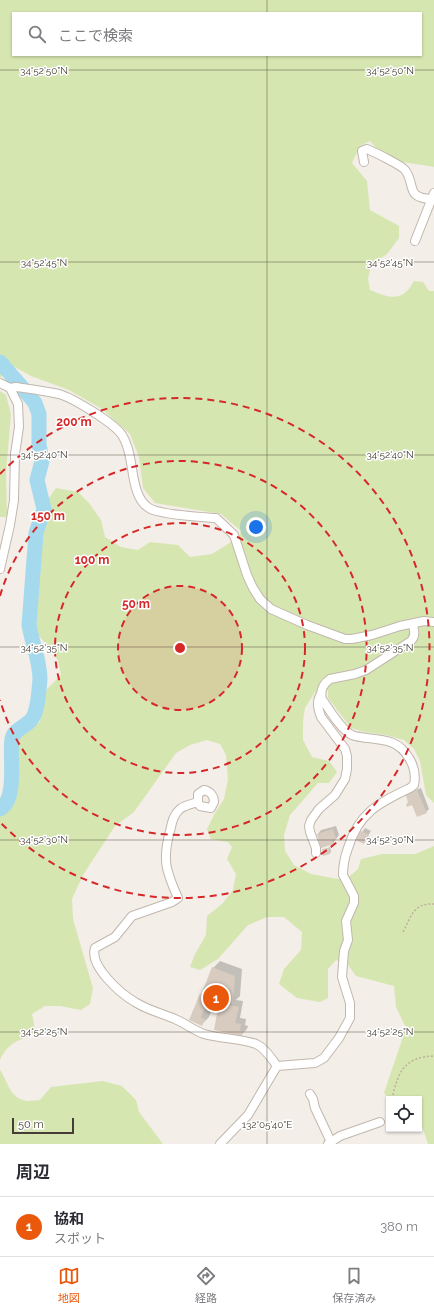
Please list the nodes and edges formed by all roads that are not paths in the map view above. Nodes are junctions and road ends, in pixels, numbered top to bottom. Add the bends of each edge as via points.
1 (364, 162) dead end
2 (432, 196) edge
3 (415, 241) dead end
4 (0, 383) edge
5 (10, 388) junction
6 (0, 569) edge
7 (434, 622) edge
8 (413, 624) junction
9 (321, 694) junction
10 (198, 802) dead end
11 (316, 853) dead end
12 (277, 1066) junction
13 (310, 1094) dead end
14 (380, 1122) dead end
15 (330, 1143) edge
16 (220, 1144) edge

1 - 2 street via 362,151 367,149 400,166 406,172 419,198
2 - 3 street
4 - 5 street
5 - 6 street via 18,404 19,427 15,454 14,500
5 - 8 street via 52,393 69,398 122,434 128,447 141,500 150,508 164,512 216,518 220,521 234,535 253,588 271,609 345,639
7 - 8 street
8 - 9 street via 414,638 411,641 366,670 330,679 324,685
9 - 11 street via 318,699 321,717 345,749 347,769 335,795 311,820 309,826
9 - 12 street via 340,723 351,734 395,743 404,749 413,766 415,780 410,788 374,808 358,823 346,854 342,875 353,891 354,903 346,921 348,940 344,951 342,977 350,1003 350,1018 324,1058 315,1063
10 - 12 street via 181,808 176,813 166,846 167,868 178,898 132,916 115,937 95,948 95,958 114,986 135,1002 203,1034 257,1045 266,1051
12 - 16 street via 248,1115
13 - 15 street
14 - 15 street via 340,1136

